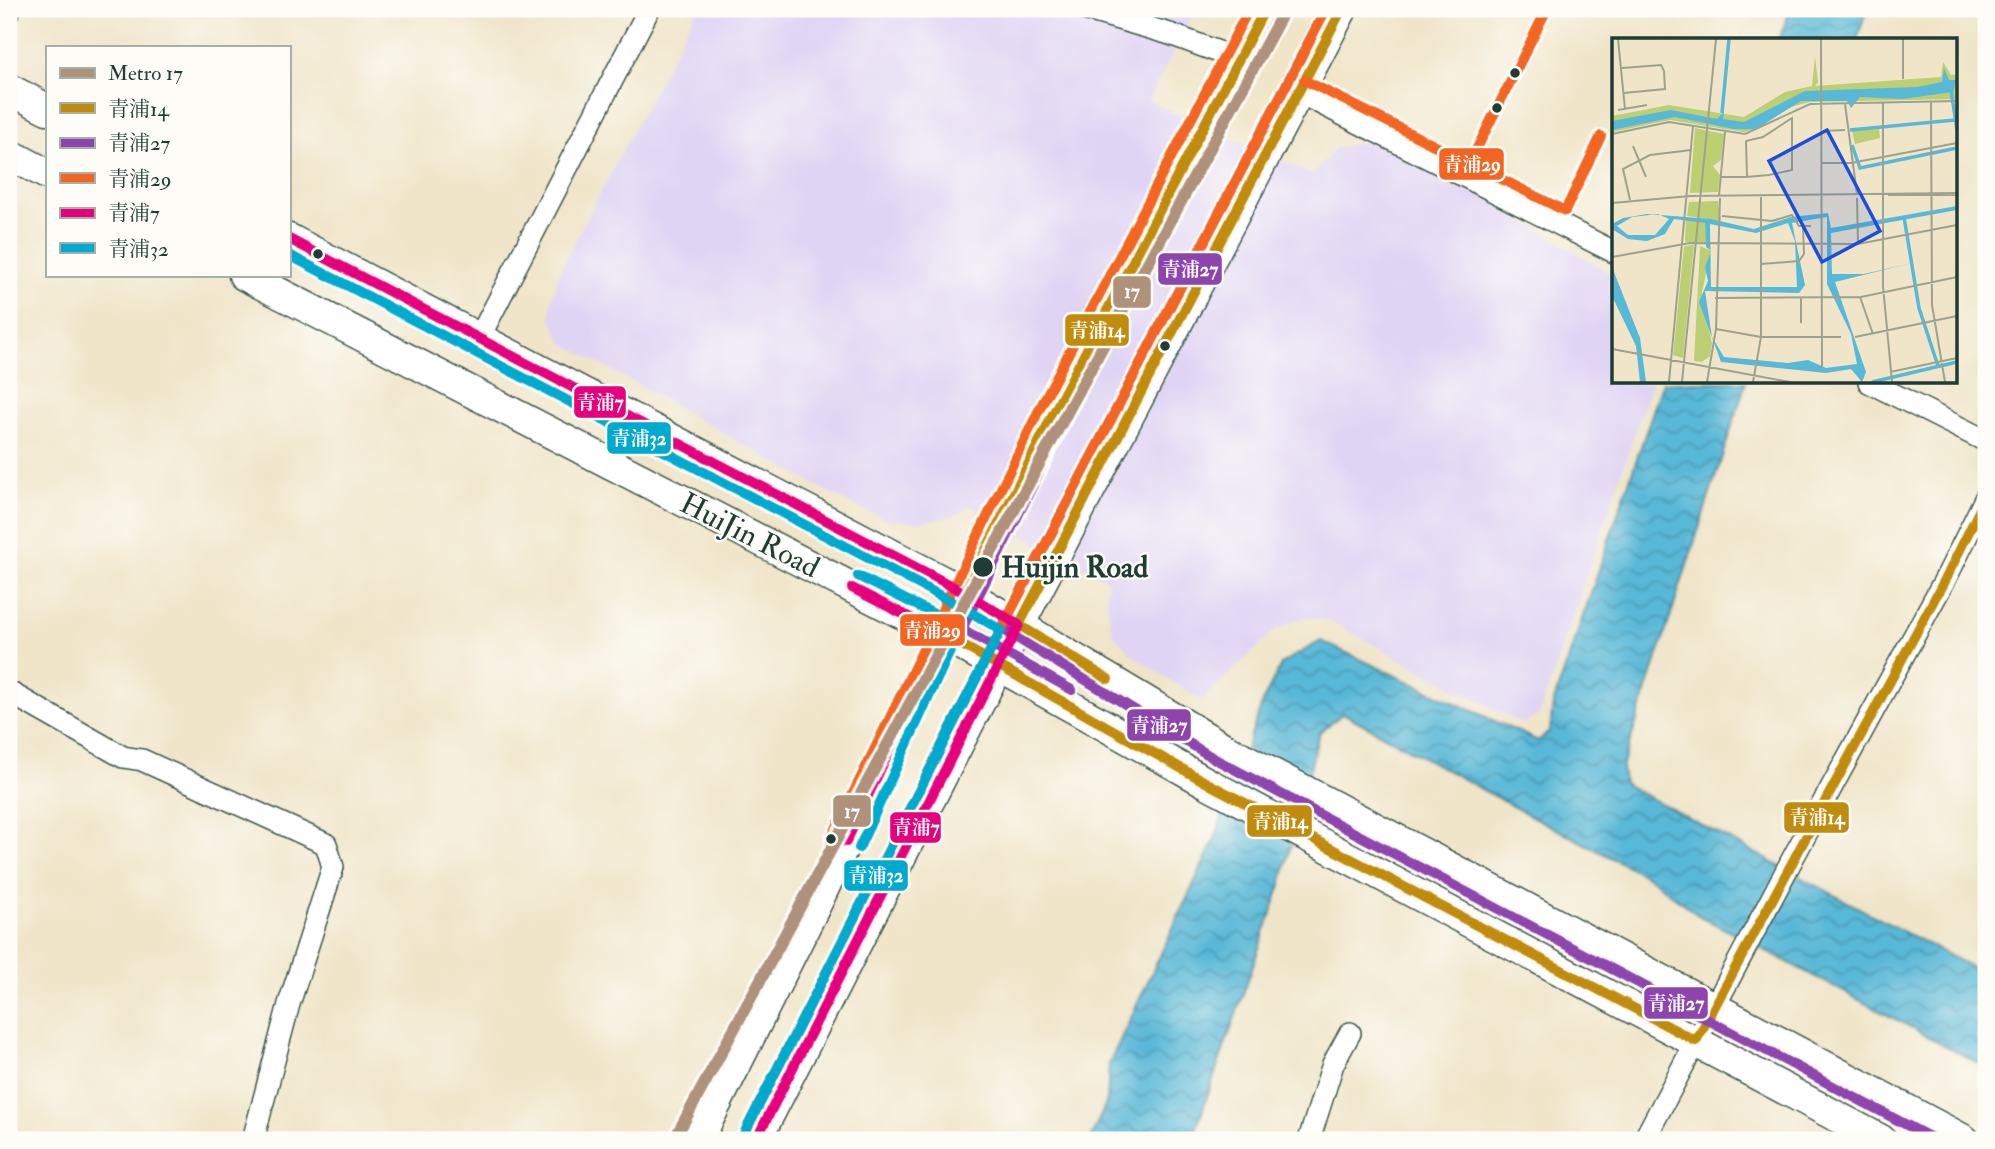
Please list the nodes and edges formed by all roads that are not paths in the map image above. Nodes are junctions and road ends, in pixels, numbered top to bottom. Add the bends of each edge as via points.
1 (649, 9) edge
2 (1084, 9) edge
3 (1265, 9) edge
4 (1342, 9) edge
5 (1240, 60) junction
6 (9, 89) edge
7 (1298, 92) junction
8 (46, 108) edge
9 (9, 154) edge
10 (46, 173) edge
11 (290, 240) edge
12 (1612, 251) edge
13 (246, 276) edge
14 (478, 340) junction
15 (1871, 383) edge
16 (1986, 441) edge
17 (1986, 497) edge
18 (965, 593) junction
19 (1019, 625) junction
20 (944, 635) junction
21 (1000, 665) junction
22 (9, 691) edge
23 (1713, 1009) junction
24 (1350, 1033) dead end
25 (1696, 1041) junction
26 (253, 1140) edge
27 (698, 1140) edge
28 (756, 1140) edge
29 (1309, 1140) edge
30 (1644, 1140) edge
31 (1881, 1140) edge
32 (1964, 1140) edge

1 - 14 street
2 - 5 street
3 - 5 main road
4 - 7 main road
5 - 18 main road via 1054,412
6 - 8 main road
7 - 12 street
7 - 19 main road
9 - 10 main road
11 - 14 main road, HuiJin Road
13 - 20 main road, HuiJin Road
14 - 18 main road, HuiJin Road
15 - 16 street
17 - 23 street
18 - 19 main road, HuiJin Road
18 - 20 main road
19 - 21 main road
19 - 23 main road, HuiJin Road via 1222,747
20 - 21 main road, HuiJin Road
20 - 27 main road
21 - 25 main road, HuiJin Road via 1209,784
21 - 28 main road
22 - 26 street via 123,757 142,760 326,844 333,867 289,1004
23 - 25 street
23 - 32 main road, HuiJin Road
24 - 29 street via 1333,1065
25 - 30 street
25 - 31 main road, HuiJin Road

